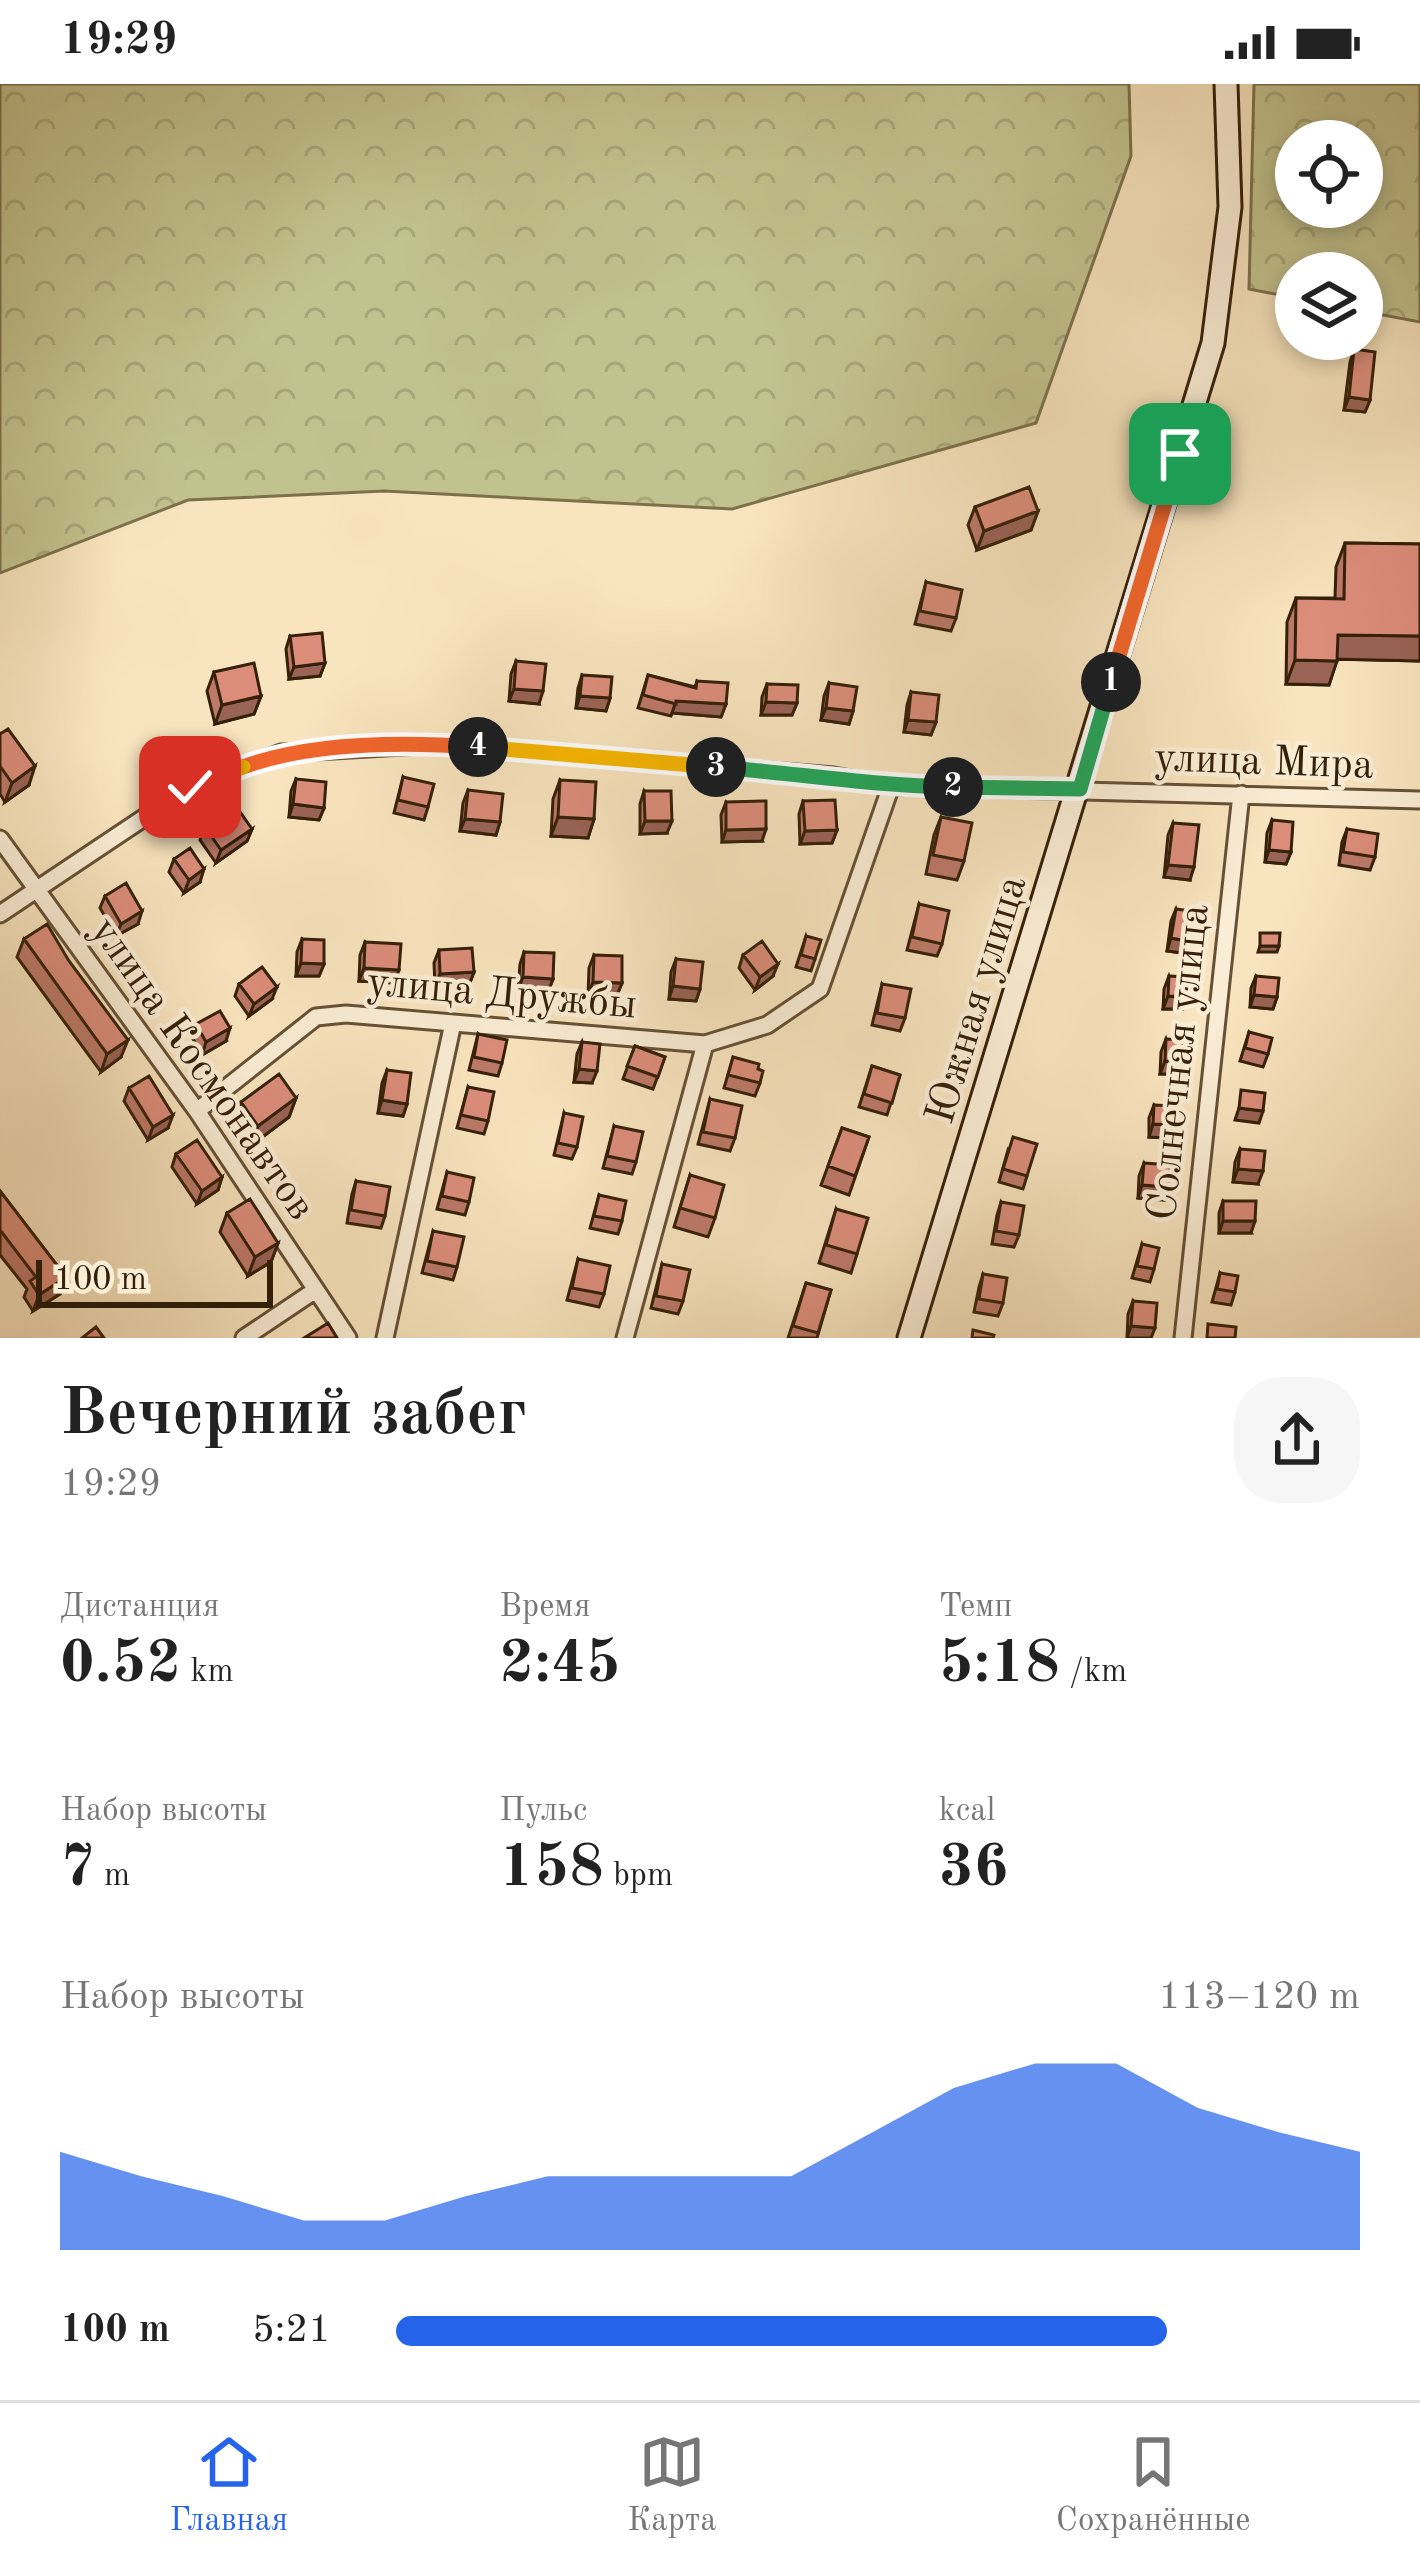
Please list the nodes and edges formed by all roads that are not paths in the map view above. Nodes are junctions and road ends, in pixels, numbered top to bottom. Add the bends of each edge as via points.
1 (1226, 84) edge
2 (891, 786) junction
3 (1080, 789) junction
4 (1241, 794) junction
5 (1420, 800) edge
6 (0, 838) edge
7 (37, 889) junction
8 (0, 914) edge
9 (453, 1023) junction
10 (705, 1044) junction
11 (197, 1111) junction
12 (314, 1291) junction
13 (244, 1338) edge
14 (348, 1338) edge
15 (385, 1338) edge
16 (625, 1338) edge
17 (910, 1338) edge
18 (1183, 1338) edge

1 - 3 main road, Южная улица via 1230,207 1213,343
2 - 3 street, улица Мира
2 - 7 street, улица Мира via 437,744 281,753 190,787
2 - 10 street, улица Дружбы via 820,989 767,1025
3 - 4 street, улица Мира
3 - 17 main road, Южная улица
4 - 5 street, улица Мира
4 - 18 street, Солнечная улица
6 - 7 street, улица Космонавтов
7 - 8 street, улица Мира
7 - 11 street, улица Космонавтов
9 - 10 street, улица Дружбы
9 - 11 street, улица Дружбы via 316,1018
9 - 15 street
10 - 16 street
11 - 12 street, улица Космонавтов
12 - 13 street
12 - 14 street, улица Космонавтов

